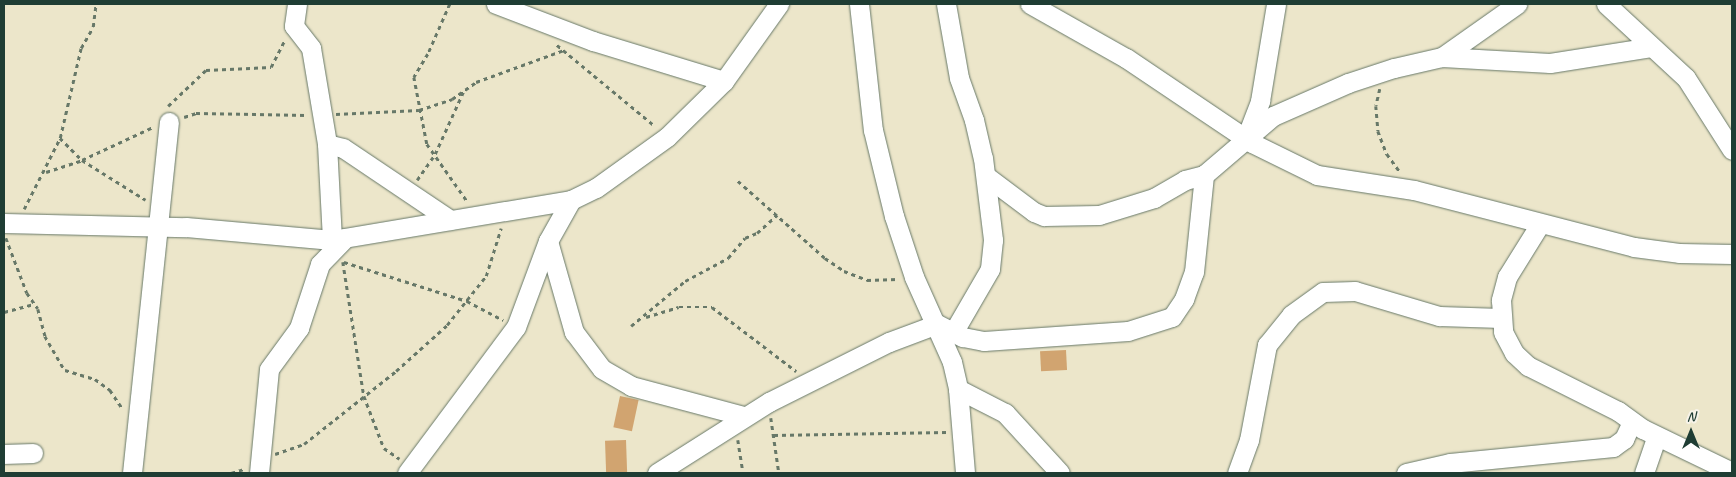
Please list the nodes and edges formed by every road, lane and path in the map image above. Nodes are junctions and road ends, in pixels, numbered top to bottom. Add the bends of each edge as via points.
1 (96, 4) edge
2 (297, 4) edge
3 (450, 4) edge
4 (496, 4) edge
5 (779, 4) edge
6 (859, 4) edge
7 (946, 4) edge
8 (1030, 4) edge
9 (1276, 4) edge
10 (1517, 4) edge
11 (1606, 4) edge
12 (294, 26) junction
13 (556, 44) dead end
14 (1651, 47) junction
15 (564, 50) junction
16 (1442, 57) junction
17 (1386, 71) junction
18 (724, 81) junction
19 (465, 88) junction
20 (419, 110) junction
21 (320, 114) junction
22 (162, 118) junction
23 (149, 128) dead end
24 (60, 138) junction
25 (667, 138) junction
26 (1246, 139) junction
27 (327, 144) junction
28 (1732, 150) edge
29 (434, 154) junction
30 (1204, 175) junction
31 (986, 176) junction
32 (738, 181) dead end
33 (1414, 190) junction
34 (408, 191) junction
35 (571, 200) junction
36 (504, 211) junction
37 (478, 215) junction
38 (777, 215) junction
39 (161, 218) junction
40 (450, 220) junction
41 (1540, 224) junction
42 (8, 226) edge
43 (548, 241) junction
44 (338, 247) junction
45 (1732, 254) edge
46 (914, 277) junction
47 (467, 301) junction
48 (34, 304) junction
49 (4, 312) edge
50 (646, 317) junction
51 (1501, 318) junction
52 (631, 326) dead end
53 (516, 327) junction
54 (946, 327) junction
55 (813, 381) junction
56 (958, 389) junction
57 (364, 396) junction
58 (769, 402) junction
59 (124, 411) dead end
60 (744, 416) junction
61 (1632, 422) junction
62 (728, 426) junction
63 (960, 431) junction
64 (774, 435) junction
65 (1657, 436) junction
66 (33, 453) dead end
67 (4, 454) edge
68 (259, 469) edge
69 (409, 470) edge
70 (1732, 472) edge
71 (132, 473) edge
72 (657, 473) edge
73 (744, 473) edge
74 (779, 473) edge
75 (965, 473) edge
76 (1060, 473) edge
77 (1237, 473) edge
78 (1406, 473) edge
79 (1644, 473) edge

1 - 24 path via 93,26 81,48
2 - 12 street
3 - 20 path via 424,62 414,75
4 - 18 street via 593,41
5 - 18 street
6 - 46 street via 873,130 894,216
7 - 31 street via 959,78 974,120
8 - 26 street via 1126,58
9 - 26 street via 1260,101
10 - 16 street
11 - 14 street
12 - 21 street via 311,48
12 - 22 path via 272,67 206,70
13 - 15 path
14 - 16 street via 1550,63
14 - 28 street via 1686,78
15 - 19 path
15 - 25 path
16 - 17 street
17 - 26 street via 1348,83 1273,116
17 - 33 path via 1376,106 1378,132 1391,162
18 - 25 street
19 - 20 path via 452,99
19 - 29 path
20 - 21 path
20 - 29 path via 424,136
21 - 27 street
22 - 23 path
22 - 39 street
24 - 39 path
24 - 42 path via 46,172
25 - 35 street via 596,188
26 - 30 street
26 - 33 street via 1316,175
27 - 34 street via 339,145
27 - 44 street
29 - 34 path
29 - 37 path
30 - 31 street via 1099,215 1068,217 1034,212
30 - 54 street via 1194,272 1184,300 1172,317 1128,331 984,341
31 - 54 street via 992,219 992,263
32 - 38 path
33 - 41 street
34 - 40 street
35 - 36 street
35 - 43 street
36 - 37 street
36 - 47 path via 493,261
37 - 40 street
38 - 46 path via 844,271 867,280
38 - 50 path via 757,233 745,238 722,262 679,286
39 - 42 street
39 - 44 street
39 - 71 street
40 - 44 street
41 - 45 street via 1656,250
41 - 51 street via 1508,277
42 - 48 path
43 - 53 street
43 - 60 street via 574,332 602,369 631,386
44 - 47 path
44 - 57 path
44 - 68 street via 312,280 299,328 269,369
46 - 54 street
47 - 53 path
47 - 57 path via 446,325
48 - 49 path
48 - 59 path via 45,336 65,370 101,383 110,390
50 - 52 path
50 - 55 path via 679,306 712,307
51 - 61 street via 1508,344 1522,361 1618,411
51 - 77 street via 1439,316 1355,291 1323,292 1291,315 1267,345 1249,440
53 - 69 street
54 - 55 street via 889,342
54 - 56 street
55 - 58 street
56 - 63 street
56 - 76 street via 999,408
57 - 68 path via 304,444 273,455
57 - 69 path via 384,448
58 - 60 street
58 - 64 path
60 - 62 street
61 - 65 street
61 - 78 street via 1622,440 1613,447 1459,462
62 - 72 street
62 - 73 path via 741,446
63 - 64 path
63 - 75 street
64 - 74 path
65 - 70 street
65 - 79 street
66 - 67 street

